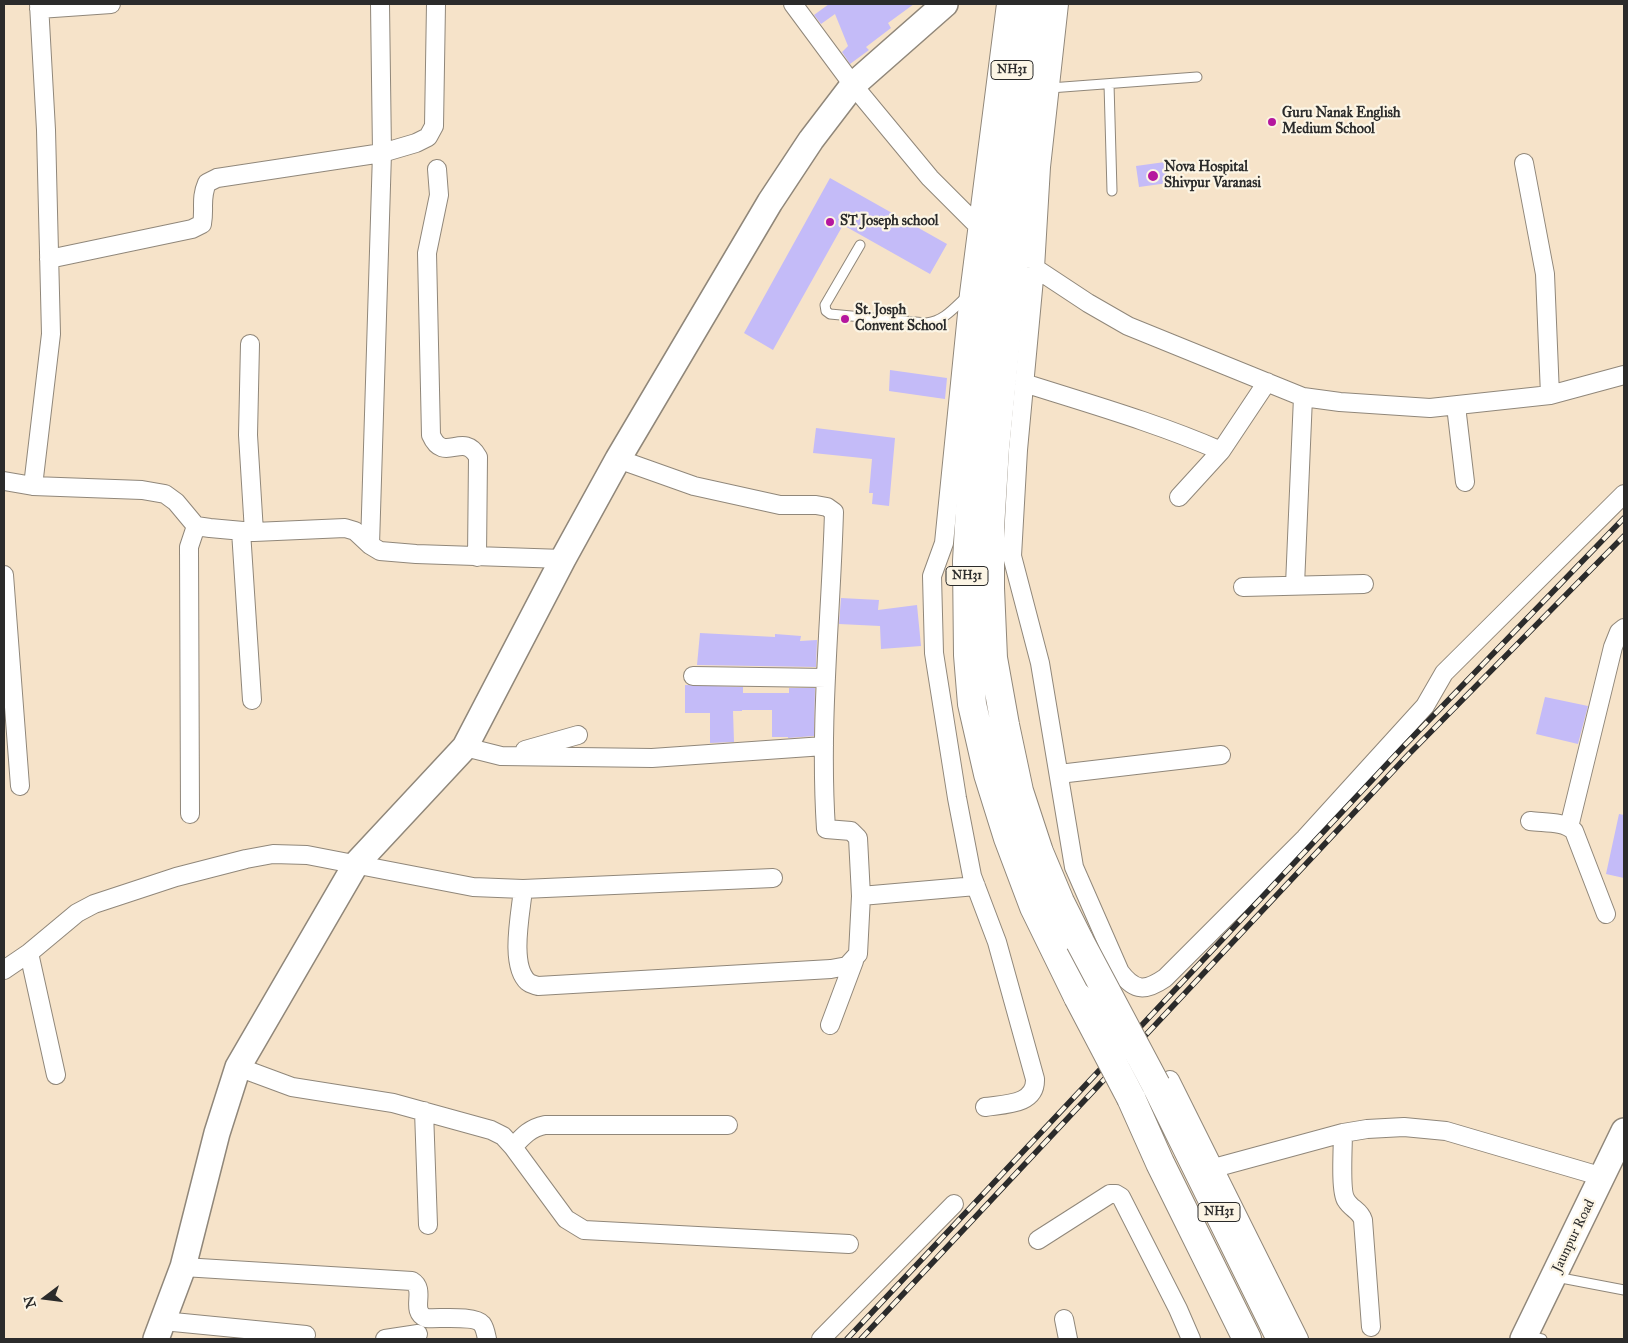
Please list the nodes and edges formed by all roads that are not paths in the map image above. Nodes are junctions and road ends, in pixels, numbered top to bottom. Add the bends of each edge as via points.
1 (111, 4) edge
2 (380, 4) edge
3 (436, 4) edge
4 (793, 4) edge
5 (945, 4) edge
6 (1006, 4) edge
7 (1019, 4) edge
8 (1040, 4) edge
9 (1059, 4) edge
10 (39, 6) edge
11 (1197, 77) dead end
12 (1109, 84) junction
13 (853, 85) junction
14 (1050, 88) junction
15 (1016, 136) junction
16 (382, 152) junction
17 (1524, 163) dead end
18 (436, 169) dead end
19 (1112, 191) dead end
20 (978, 226) junction
21 (860, 245) dead end
22 (49, 259) junction
23 (1035, 268) junction
24 (969, 294) junction
25 (250, 344) dead end
26 (1624, 375) edge
27 (1267, 382) junction
28 (1024, 383) junction
29 (1550, 395) junction
30 (1303, 397) junction
31 (1456, 406) junction
32 (1221, 451) junction
33 (618, 459) junction
34 (4, 481) edge
35 (1465, 482) dead end
36 (33, 486) junction
37 (1624, 494) edge
38 (1180, 497) dead end
39 (196, 526) junction
40 (248, 532) junction
41 (370, 545) junction
42 (477, 557) junction
43 (563, 559) junction
44 (4, 575) edge
45 (1364, 584) dead end
46 (1295, 585) junction
47 (1243, 587) dead end
48 (1624, 628) edge
49 (693, 676) dead end
50 (826, 678) junction
51 (252, 700) dead end
52 (578, 735) dead end
53 (824, 746) junction
54 (466, 747) junction
55 (1220, 755) dead end
56 (502, 756) junction
57 (1059, 774) junction
58 (20, 786) dead end
59 (190, 814) dead end
60 (1530, 821) dead end
61 (1570, 827) junction
62 (356, 864) junction
63 (773, 878) dead end
64 (976, 886) junction
65 (523, 889) junction
66 (861, 896) junction
67 (1606, 914) dead end
68 (30, 953) junction
69 (854, 961) junction
70 (4, 970) edge
71 (830, 1025) dead end
72 (238, 1066) junction
73 (56, 1075) dead end
74 (1163, 1082) junction
75 (985, 1107) dead end
76 (424, 1111) junction
77 (728, 1125) dead end
78 (1624, 1132) edge
79 (1343, 1133) junction
80 (513, 1147) junction
81 (1214, 1168) junction
82 (1603, 1177) junction
83 (954, 1204) dead end
84 (428, 1225) dead end
85 (1038, 1240) dead end
86 (849, 1244) dead end
87 (183, 1267) junction
88 (1554, 1276) junction
89 (1624, 1290) edge
90 (420, 1316) junction
91 (1064, 1319) dead end
92 (1371, 1327) dead end
93 (159, 1330) edge
94 (306, 1334) dead end
95 (417, 1337) edge
96 (1530, 1338) edge
97 (385, 1339) edge
98 (487, 1339) edge
99 (821, 1339) edge
100 (1068, 1339) edge
101 (1190, 1339) edge
102 (1247, 1339) edge
103 (1281, 1339) edge
104 (1299, 1339) edge

1 - 10 street
2 - 16 street
3 - 16 street via 434,126 428,136 416,142
4 - 13 street
5 - 13 street
6 - 20 street
7 - 15 highway, NH31
8 - 15 highway, NH31
9 - 14 street
10 - 22 street
11 - 12 lane
12 - 14 lane
12 - 19 lane
13 - 20 street via 930,178
13 - 33 street via 770,202
14 - 23 street
15 - 74 highway, NH31, bridge via 990,528 993,658 1019,791 1039,852 1080,942
15 - 102 highway, NH31, bridge via 973,456 967,561 972,704 988,774 1034,907 1131,1098
16 - 22 street via 217,178 207,183 202,194 202,224 192,229
16 - 41 street
17 - 29 street via 1545,274
18 - 42 street via 439,195 427,253 431,435 442,449 467,446 478,457
20 - 24 street
21 - 24 lane via 825,305 830,314 935,322
22 - 36 street via 51,342
23 - 27 street via 1128,326
23 - 28 street
24 - 64 street via 944,543 932,576 934,652 957,798
25 - 40 street
26 - 29 street
27 - 30 street
27 - 32 street
28 - 32 street via 1149,422
28 - 57 street via 1012,556 1040,664
29 - 31 street
30 - 31 street via 1430,408
30 - 46 street
31 - 35 street
32 - 38 street
33 - 43 street
33 - 50 street via 694,486 780,505 816,504 834,512
34 - 36 street
36 - 39 street via 142,490 165,494
37 - 57 street via 1444,672 1425,706 1305,838 1156,984 1137,987 1128,983 1120,972 1074,867
39 - 40 street
39 - 59 street via 189,546
40 - 41 street via 345,528 355,531
40 - 51 street
41 - 42 street via 380,551
42 - 43 street
43 - 54 street
44 - 58 street
45 - 46 street
46 - 47 street
48 - 61 street via 1613,647
49 - 50 street
50 - 53 street
52 - 56 street
53 - 56 street via 652,758
53 - 66 street via 826,829 851,831 858,838
54 - 56 street
54 - 62 street
55 - 57 street
60 - 61 street
61 - 67 street
62 - 65 street via 473,887
62 - 68 street via 307,855 273,854 176,877 94,904 78,913
62 - 72 street
63 - 65 street
64 - 66 street
64 - 75 street via 997,942 1036,1089 1022,1100
65 - 69 street via 517,957 522,975 528,983 538,986 831,969
66 - 69 street via 858,954
68 - 70 street
68 - 73 street
69 - 71 street
72 - 76 street via 292,1088 394,1103
72 - 87 street via 217,1133
74 - 81 street
74 - 103 highway, NH31
76 - 80 street via 491,1130 503,1136
76 - 84 street
77 - 80 street via 545,1125 527,1132
78 - 82 street, Jaunpur Road
79 - 81 street
79 - 82 street via 1404,1126 1446,1130
79 - 92 street via 1344,1195 1363,1220
80 - 86 street via 566,1219 584,1230
81 - 104 street
82 - 88 street, Jaunpur Road
83 - 99 street
85 - 101 street via 1110,1194 1121,1197
87 - 90 street via 412,1281 418,1288
87 - 93 street
88 - 89 lane
88 - 96 street, Jaunpur Road
90 - 95 street
90 - 98 street via 481,1322
91 - 100 street
93 - 94 street
95 - 97 street

